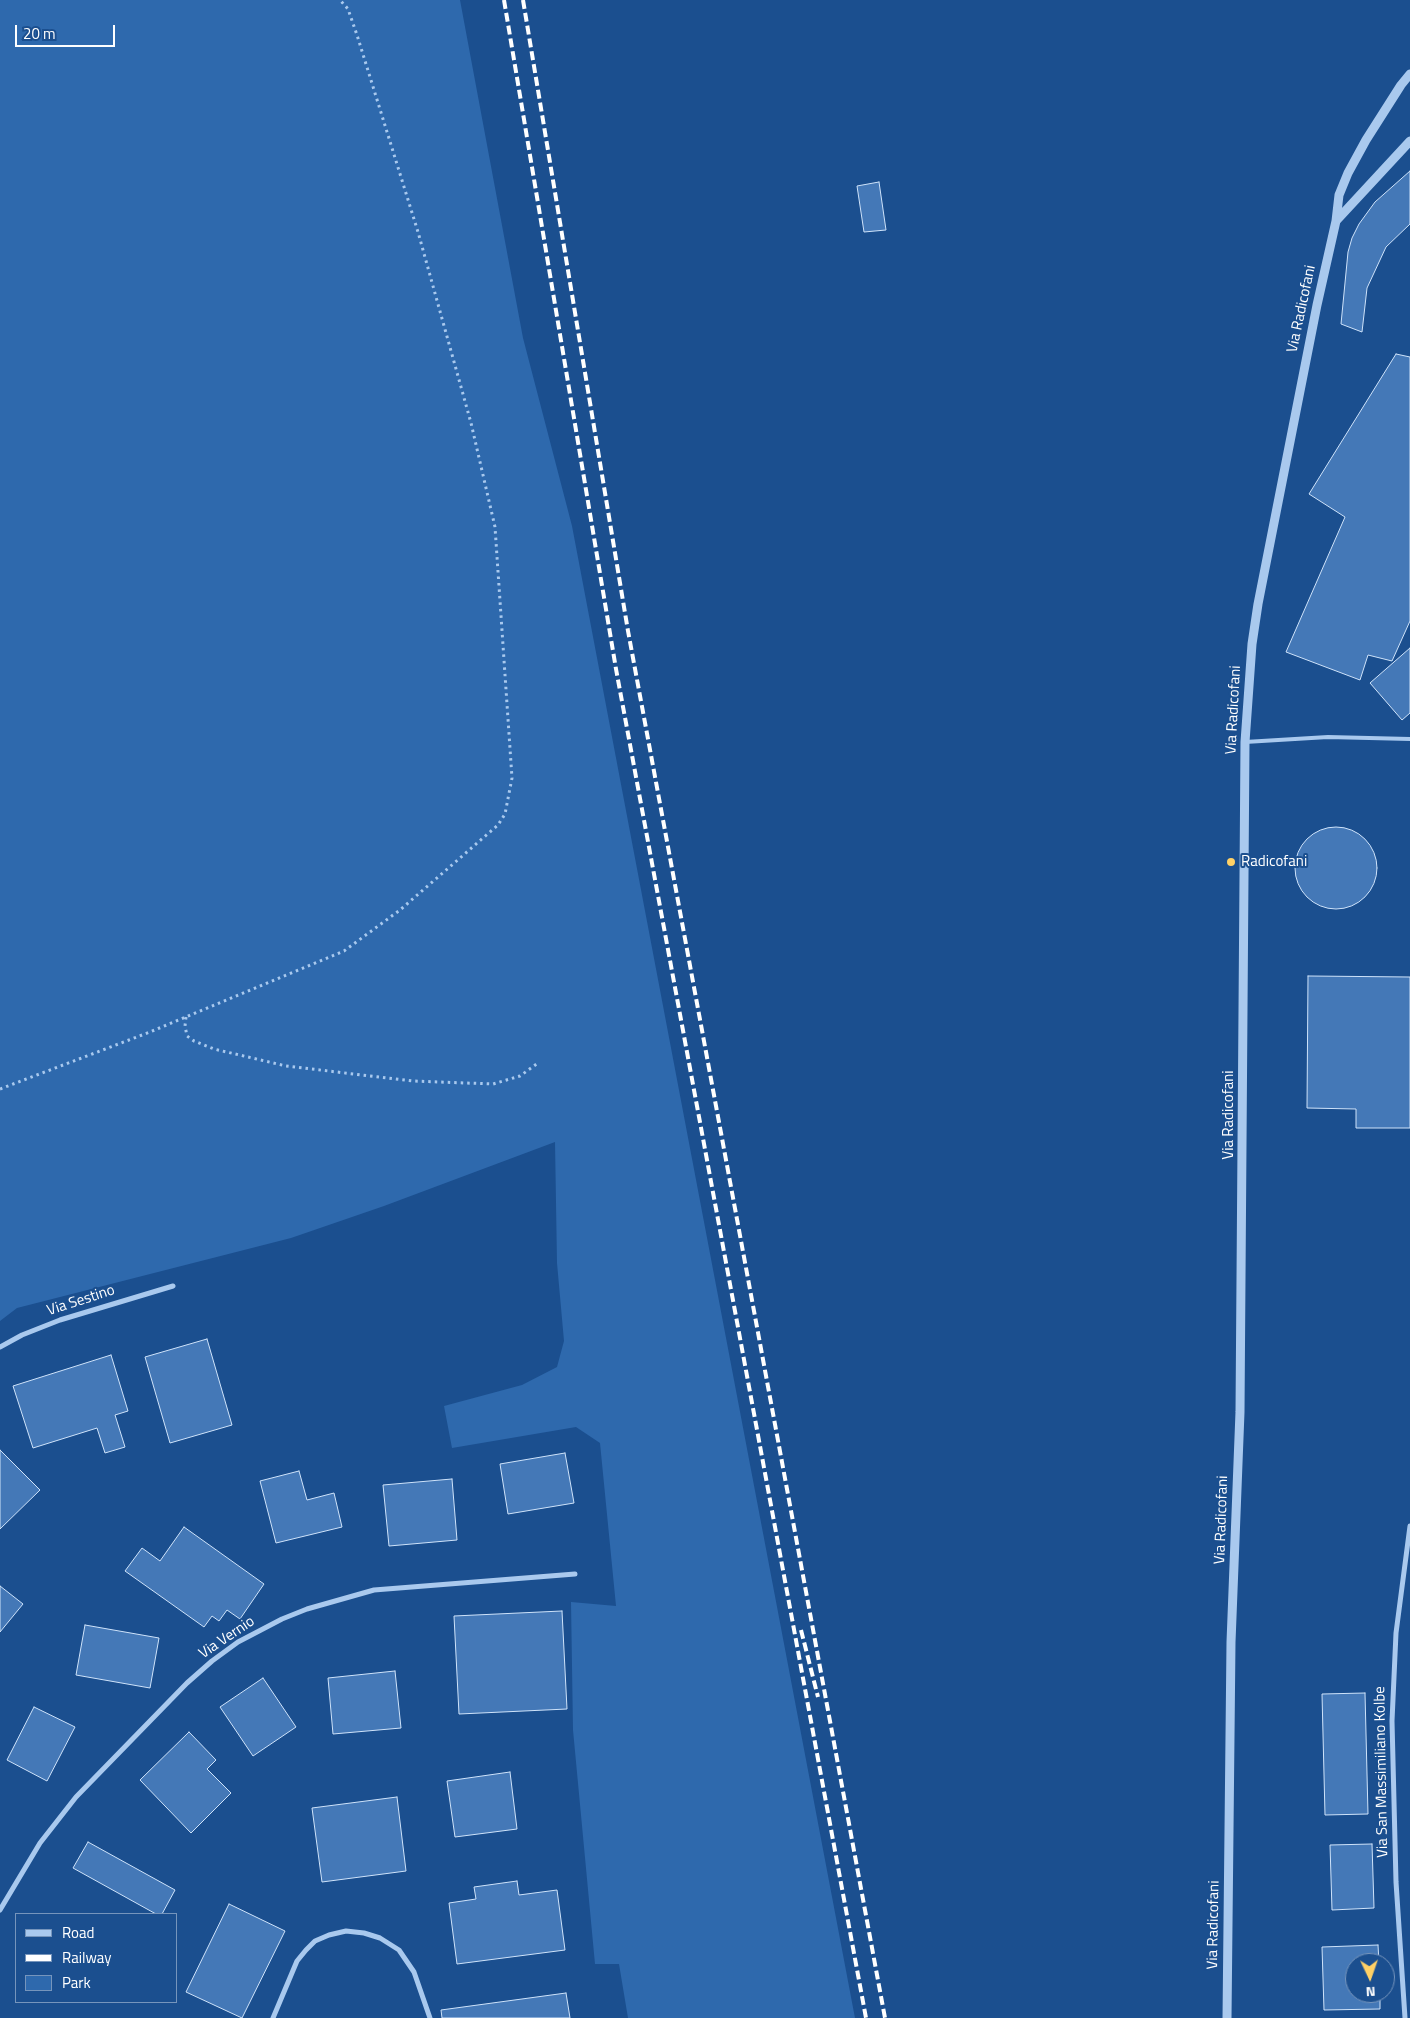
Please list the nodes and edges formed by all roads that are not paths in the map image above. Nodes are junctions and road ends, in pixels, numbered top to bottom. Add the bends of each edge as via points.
1 (1410, 74) edge
2 (1410, 141) edge
3 (1336, 221) junction
4 (1410, 739) edge
5 (1245, 742) junction
6 (173, 1286) dead end
7 (0, 1347) edge
8 (1410, 1526) edge
9 (574, 1574) dead end
10 (0, 1910) edge
11 (273, 2018) edge
12 (430, 2018) edge
13 (1227, 2018) edge
14 (1405, 2018) edge

1 - 3 street, Via Radicofani via 1400,85 1348,173 1339,195
2 - 3 street, Via Radicofani
3 - 5 street, Via Radicofani via 1320,286 1258,604
4 - 5 lane via 1328,737
5 - 13 street, Via Radicofani via 1240,1412 1231,1642
6 - 7 street, Via Sestino via 60,1320
8 - 14 street, Via San Massimiliano Kolbe via 1396,1633 1392,1721 1396,1882
9 - 10 street, Via Vernio via 374,1590 282,1618 238,1642 181,1689 76,1797 40,1843
11 - 12 street via 306,1950 330,1935 346,1932 380,1938 399,1950 414,1972

